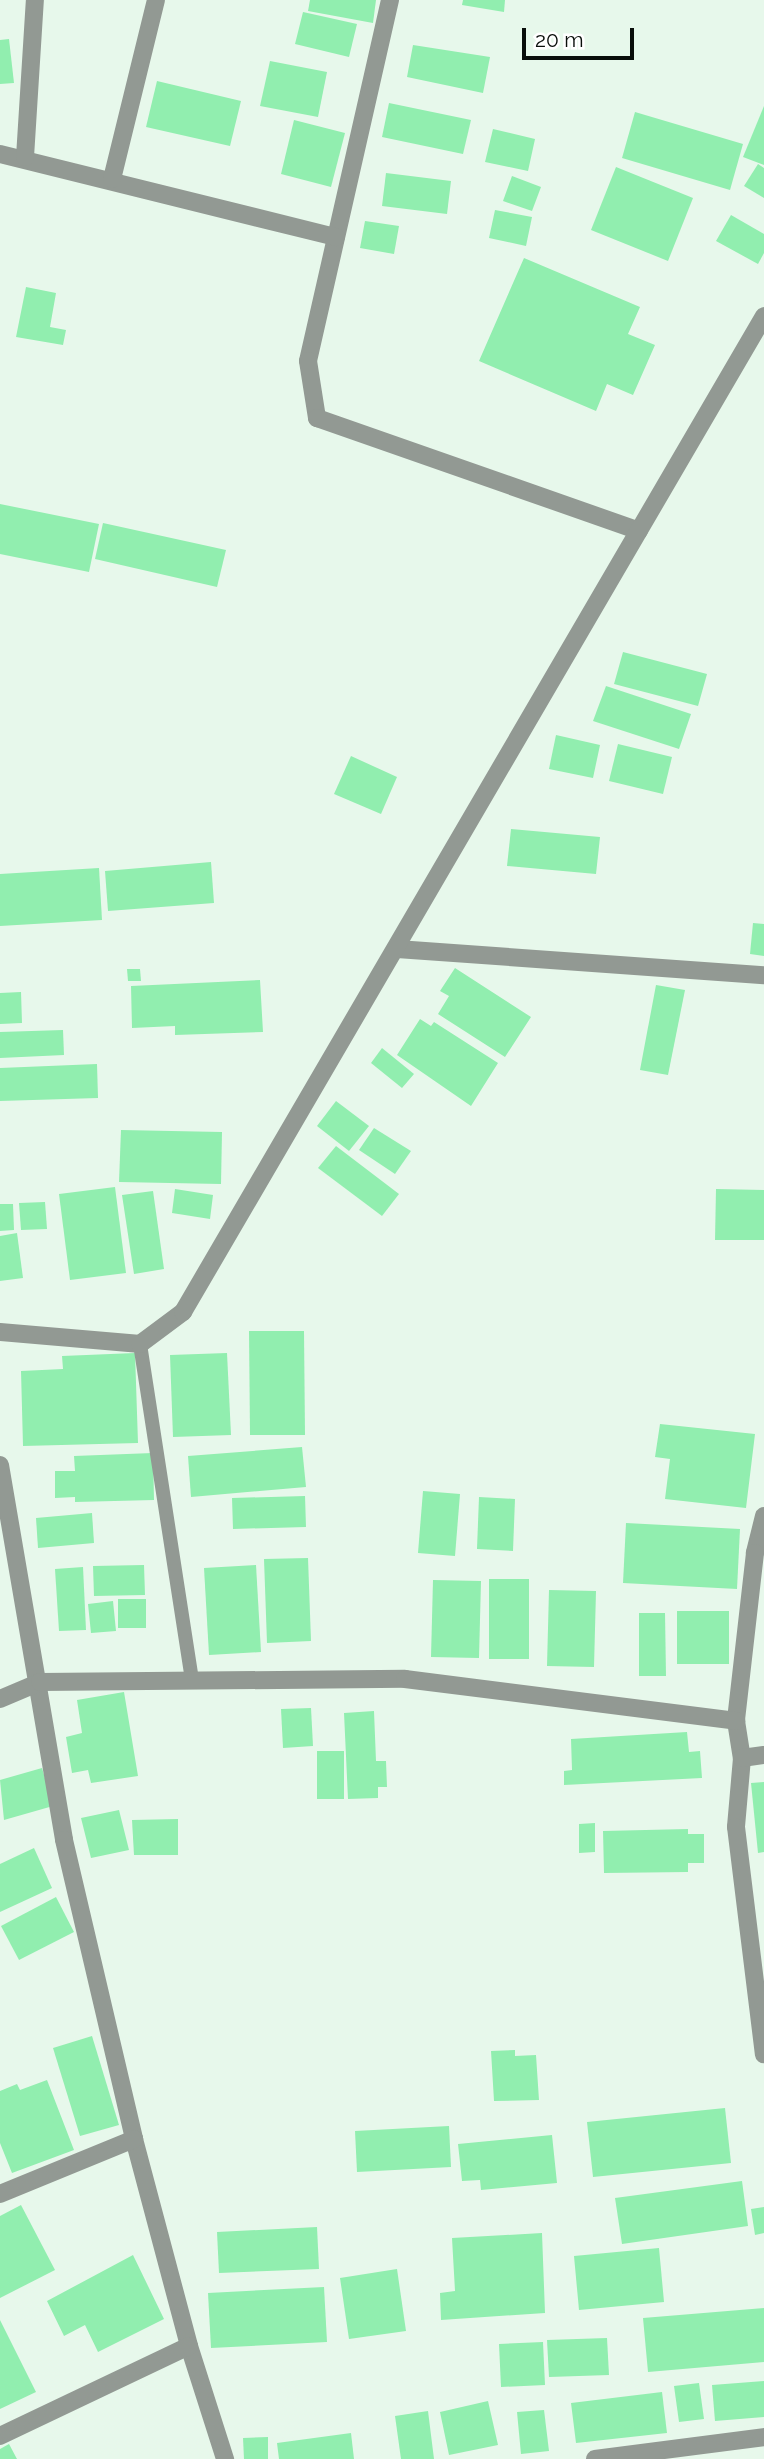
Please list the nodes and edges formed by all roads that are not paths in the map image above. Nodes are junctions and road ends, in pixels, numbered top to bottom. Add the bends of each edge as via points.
1 (35, 0) edge
2 (156, 0) edge
3 (390, 0) edge
4 (0, 154) edge
5 (25, 157) junction
6 (111, 179) junction
7 (336, 237) junction
8 (764, 316) edge
9 (639, 531) junction
10 (397, 949) junction
11 (764, 975) edge
12 (0, 1332) edge
13 (140, 1344) junction
14 (0, 1465) edge
15 (764, 1516) edge
16 (192, 1678) junction
17 (40, 1682) junction
18 (0, 1699) edge
19 (736, 1721) junction
20 (764, 1755) edge
21 (742, 1758) junction
22 (764, 2054) edge
23 (134, 2139) junction
24 (0, 2194) edge
25 (189, 2346) junction
26 (0, 2436) edge
27 (764, 2437) edge
28 (226, 2459) edge
29 (595, 2459) edge

1 - 5 street
2 - 6 street
3 - 7 street
4 - 5 street
5 - 6 street
6 - 7 street
7 - 9 street via 308,361 317,418
8 - 9 street
9 - 10 street
10 - 11 street
10 - 13 street via 183,1312
12 - 13 street
13 - 16 lane
14 - 17 street
15 - 19 street via 755,1553
16 - 17 street
16 - 19 street via 405,1679
17 - 18 street
17 - 23 street via 64,1840
19 - 21 street
20 - 21 street
21 - 22 street via 736,1827
23 - 24 street
23 - 25 street
25 - 26 street
25 - 28 street
27 - 29 street

